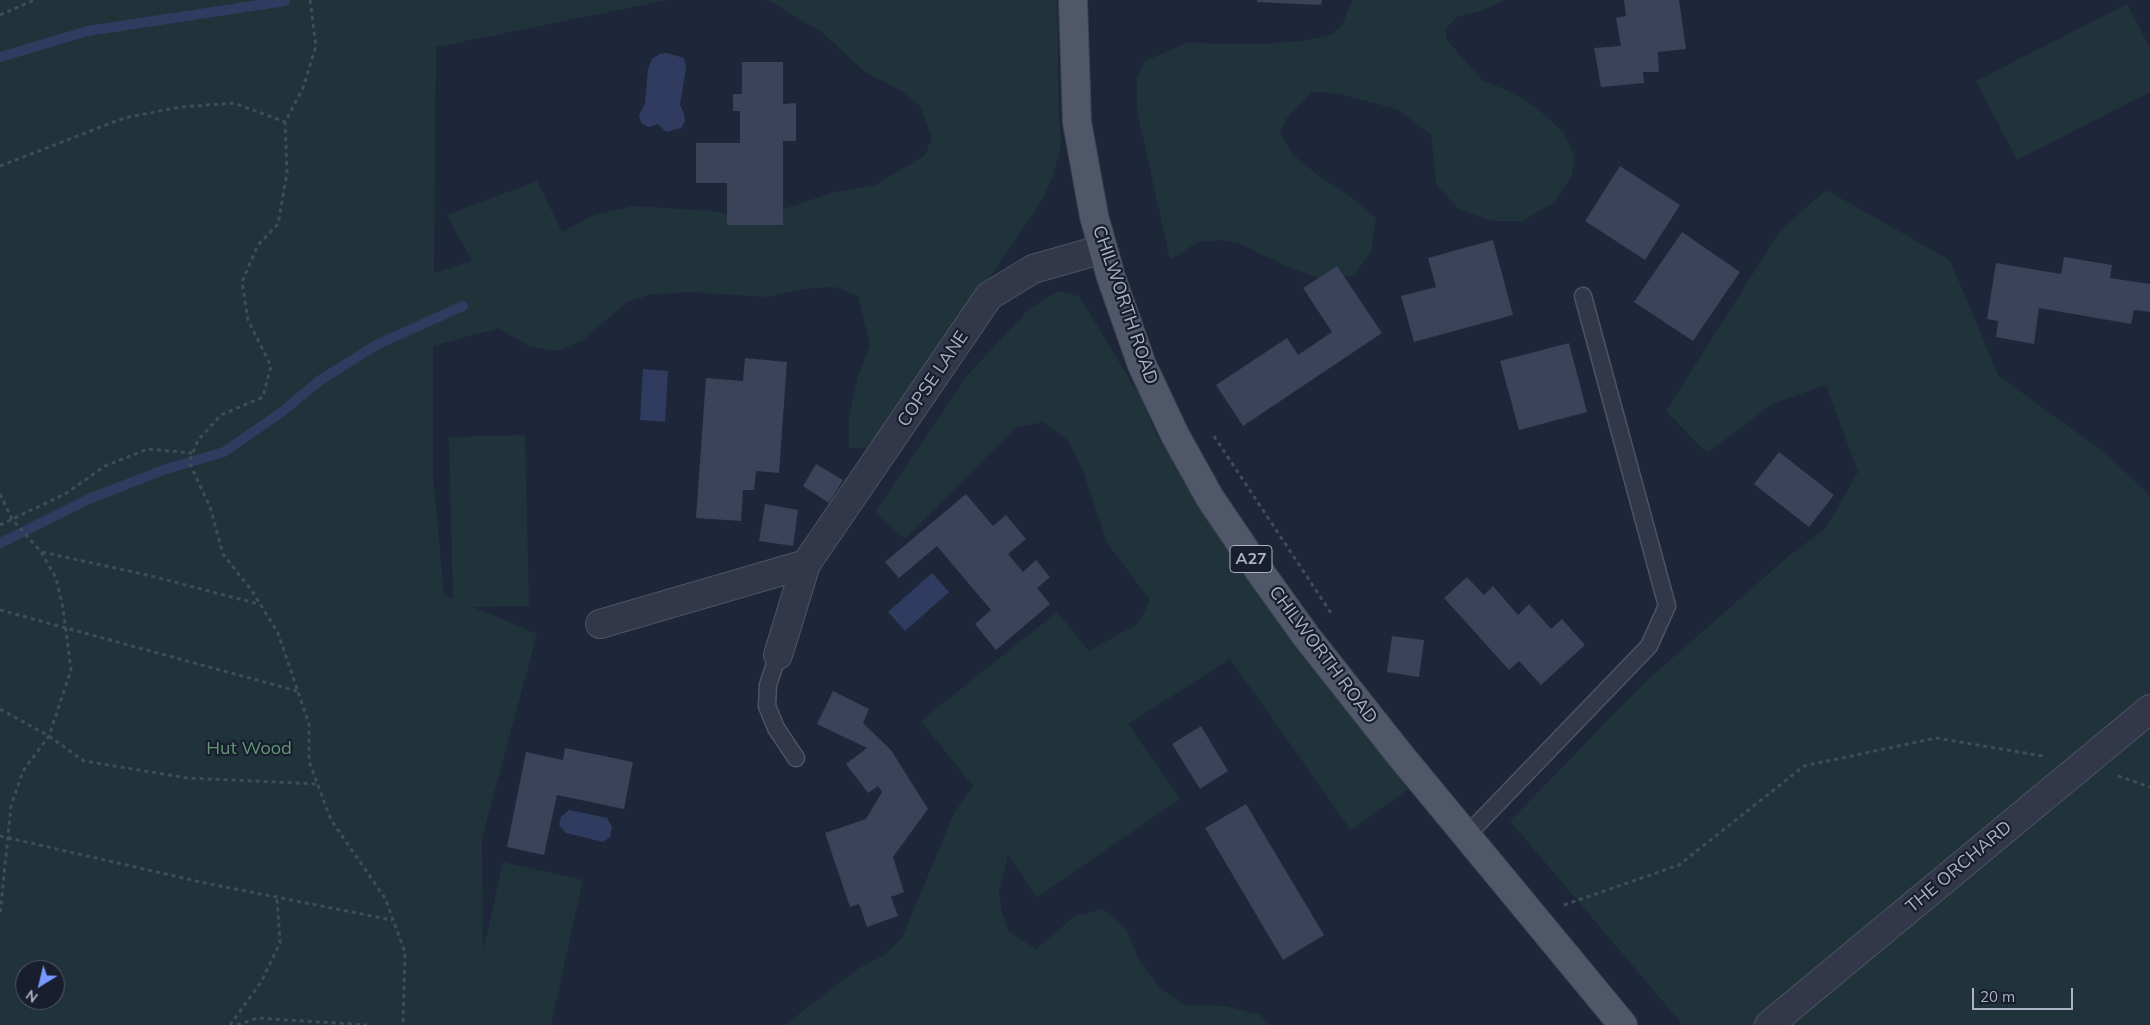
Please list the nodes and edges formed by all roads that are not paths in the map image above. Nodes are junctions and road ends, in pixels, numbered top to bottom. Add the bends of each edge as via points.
1 (1072, 0) edge
2 (1103, 249) junction
3 (1583, 296) dead end
4 (806, 564) junction
5 (600, 624) dead end
6 (778, 654) joint
7 (2150, 709) edge
8 (796, 758) dead end
9 (1466, 836) junction
10 (1623, 1025) edge
11 (1769, 1025) edge

1 - 2 main road, CHILWORTH ROAD / A27 via 1077,122
2 - 4 street, COPSE LANE via 1033,270 989,296
2 - 9 main road, CHILWORTH ROAD / A27 via 1142,365 1210,498 1306,636
3 - 9 lane via 1667,606 1649,646
4 - 5 street
4 - 6 street, COPSE LANE
6 - 8 lane via 768,685 767,706 776,728
7 - 11 street, THE ORCHARD
9 - 10 main road, CHILWORTH ROAD / A27

